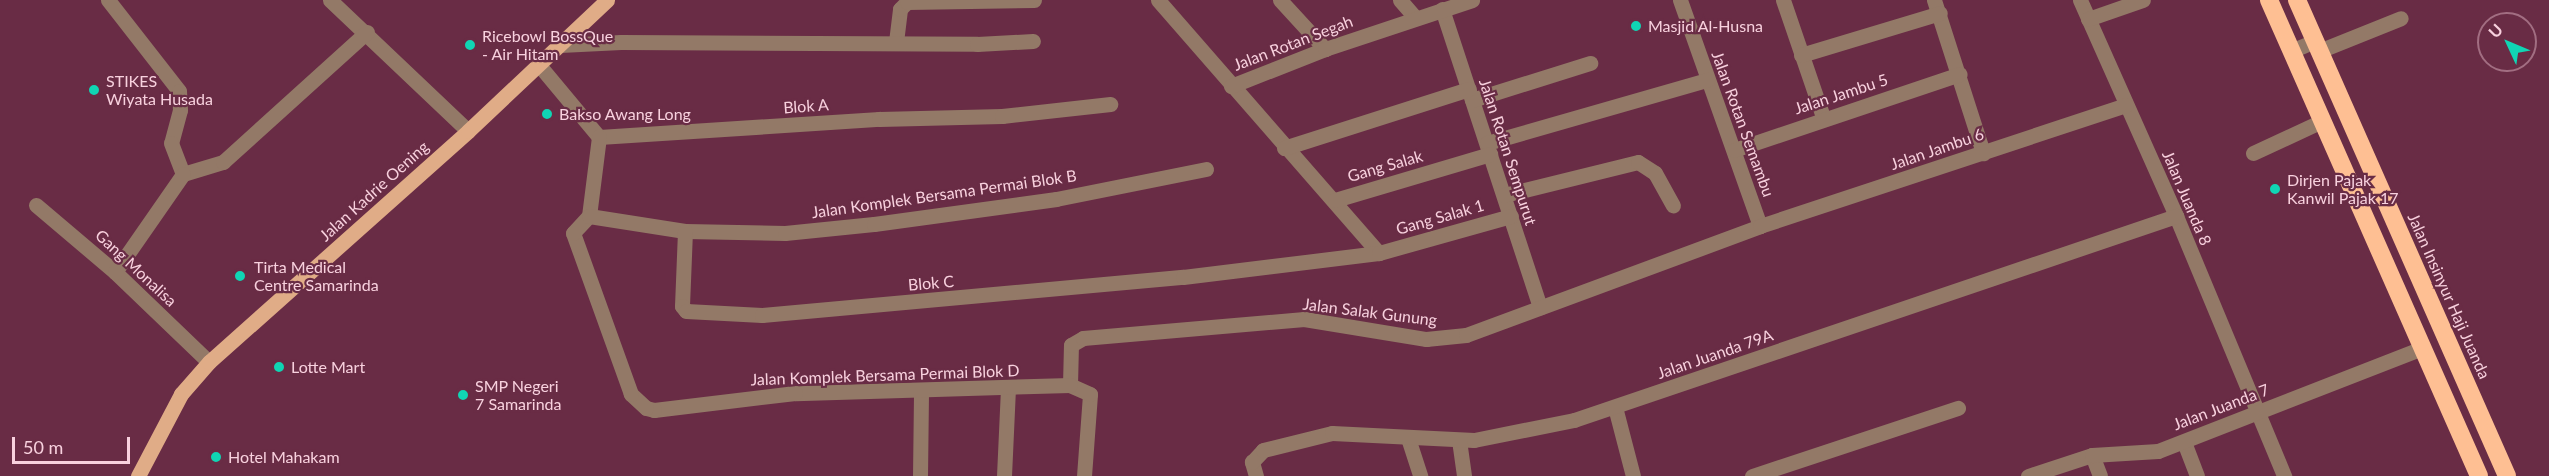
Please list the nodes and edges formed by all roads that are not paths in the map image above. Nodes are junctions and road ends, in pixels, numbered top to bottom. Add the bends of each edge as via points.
1 (108, 0) edge
2 (330, 0) edge
3 (1034, 0) edge
4 (1158, 0) edge
5 (1280, 0) edge
6 (1400, 0) edge
7 (1472, 0) edge
8 (1680, 0) edge
9 (1783, 0) edge
10 (2080, 0) edge
11 (2143, 0) edge
12 (2269, 0) edge
13 (604, 1) edge
14 (2300, 1) edge
15 (1937, 6) edge
16 (1442, 9) junction
17 (1415, 17) junction
18 (2401, 18) dead end
19 (2088, 19) junction
20 (367, 32) junction
21 (1033, 41) dead end
22 (896, 42) junction
23 (560, 45) junction
24 (2317, 46) junction
25 (1325, 49) junction
26 (2291, 51) junction
27 (1801, 55) junction
28 (1590, 63) dead end
29 (538, 65) junction
30 (1960, 74) junction
31 (1707, 80) junction
32 (1231, 86) junction
33 (1471, 94) junction
34 (1110, 104) dead end
35 (2126, 105) junction
36 (1824, 117) junction
37 (2322, 121) junction
38 (468, 131) junction
39 (599, 137) junction
40 (1284, 148) junction
41 (1489, 149) junction
42 (1734, 150) junction
43 (1983, 153) junction
44 (2253, 153) dead end
45 (1206, 168) dead end
46 (183, 174) junction
47 (1504, 195) junction
48 (1335, 200) junction
49 (36, 205) dead end
50 (1673, 205) dead end
51 (589, 216) junction
52 (1511, 216) junction
53 (2176, 216) junction
54 (1760, 226) junction
55 (685, 231) junction
56 (1379, 253) junction
57 (115, 272) junction
58 (1540, 307) junction
59 (2422, 348) junction
60 (209, 362) junction
61 (1070, 385) junction
62 (1008, 389) junction
63 (921, 390) junction
64 (1615, 407) junction
65 (1958, 408) dead end
66 (2256, 413) junction
67 (1408, 438) junction
68 (1459, 440) junction
69 (2184, 442) junction
70 (2092, 455) junction
71 (138, 476) edge
72 (920, 476) edge
73 (1004, 476) edge
74 (1084, 476) edge
75 (1256, 476) edge
76 (1420, 476) edge
77 (1464, 476) edge
78 (1633, 476) edge
79 (1752, 476) edge
80 (2028, 476) edge
81 (2100, 476) edge
82 (2197, 476) edge
83 (2284, 476) edge
84 (2479, 476) edge
85 (2508, 476) edge

1 - 46 street via 179,91 180,110 171,143
2 - 20 street
3 - 22 street via 907,2 900,9
4 - 32 street, Gang Salak
5 - 25 street
6 - 17 street
7 - 16 street, Jalan Rotan Segah
8 - 31 street, Jalan Rotan Semambu
9 - 27 street
10 - 19 street, Jalan Juanda 8
11 - 19 street
12 - 26 highway
13 - 23 main road, Jalan Kadrie Oening
14 - 24 highway, Jalan Insinyur Haji Juanda
15 - 27 street
15 - 30 street
16 - 17 street, Jalan Rotan Segah
16 - 33 street, Jalan Rotan Sempurut
17 - 25 street, Jalan Rotan Segah
18 - 24 street
19 - 35 street, Jalan Juanda 8
20 - 38 street
20 - 46 street via 223,162
21 - 22 street
22 - 23 street
23 - 29 main road, Jalan Kadrie Oening
24 - 26 street
24 - 85 highway, Jalan Insinyur Haji Juanda
25 - 32 street, Jalan Rotan Segah
26 - 37 highway
27 - 36 street
28 - 33 street
29 - 38 main road, Jalan Kadrie Oening
29 - 39 street
30 - 36 street, Jalan Jambu 5
30 - 43 street
31 - 41 street, Gang Salak
31 - 42 street, Jalan Rotan Semambu
32 - 40 street, Gang Salak
33 - 40 street
33 - 41 street, Jalan Rotan Sempurut
34 - 39 street, Blok A via 1002,116 879,119
35 - 43 street, Jalan Jambu 6
35 - 53 street, Jalan Juanda 8
36 - 42 street, Jalan Jambu 5
37 - 44 street
37 - 59 highway
38 - 60 main road, Jalan Kadrie Oening
39 - 51 street
40 - 48 street, Gang Salak
41 - 47 street, Jalan Rotan Sempurut
41 - 48 street, Gang Salak
42 - 54 street, Jalan Rotan Semambu
43 - 54 street, Jalan Jambu 6
45 - 55 street, Jalan Komplek Bersama Permai Blok B via 1066,198 874,225 776,233
46 - 57 street
47 - 50 street via 1638,162 1655,173
47 - 52 street, Jalan Rotan Sempurut
48 - 56 street
49 - 57 street, Gang Monalisa
51 - 55 street
51 - 63 street, Jalan Komplek Bersama Permai Blok D via 573,233 632,393 646,408 795,393
52 - 56 street, Gang Salak 1
52 - 58 street, Jalan Rotan Sempurut
53 - 64 street, Jalan Juanda 79A
53 - 66 street, Jalan Juanda 8
54 - 58 street, Jalan Salak Gunung
55 - 56 street, Blok C via 682,306 692,314 762,315 912,304
57 - 60 street, Gang Monalisa
58 - 61 street, Jalan Salak Gunung via 1449,338 1426,339 1304,320 1083,338 1071,345
59 - 66 street, Jalan Juanda 7
59 - 84 highway
60 - 71 main road, Jalan Kadrie Oening via 181,394
61 - 62 street, Jalan Komplek Bersama Permai Blok D
61 - 74 street via 1090,394
62 - 63 street, Jalan Komplek Bersama Permai Blok D
62 - 73 street
63 - 72 street
64 - 68 street, Jalan Juanda 79A via 1526,432
64 - 78 street
65 - 79 street
66 - 69 street, Jalan Juanda 7
66 - 83 street, Jalan Juanda 8
67 - 68 street, Jalan Juanda 79A
67 - 75 street, Jalan Juanda 79A via 1332,433 1282,444 1255,456 1252,462
67 - 76 street
68 - 77 street
69 - 70 street, Jalan Juanda 7 via 2150,453
69 - 82 street
70 - 80 street, Jalan Juanda 7
70 - 81 street

